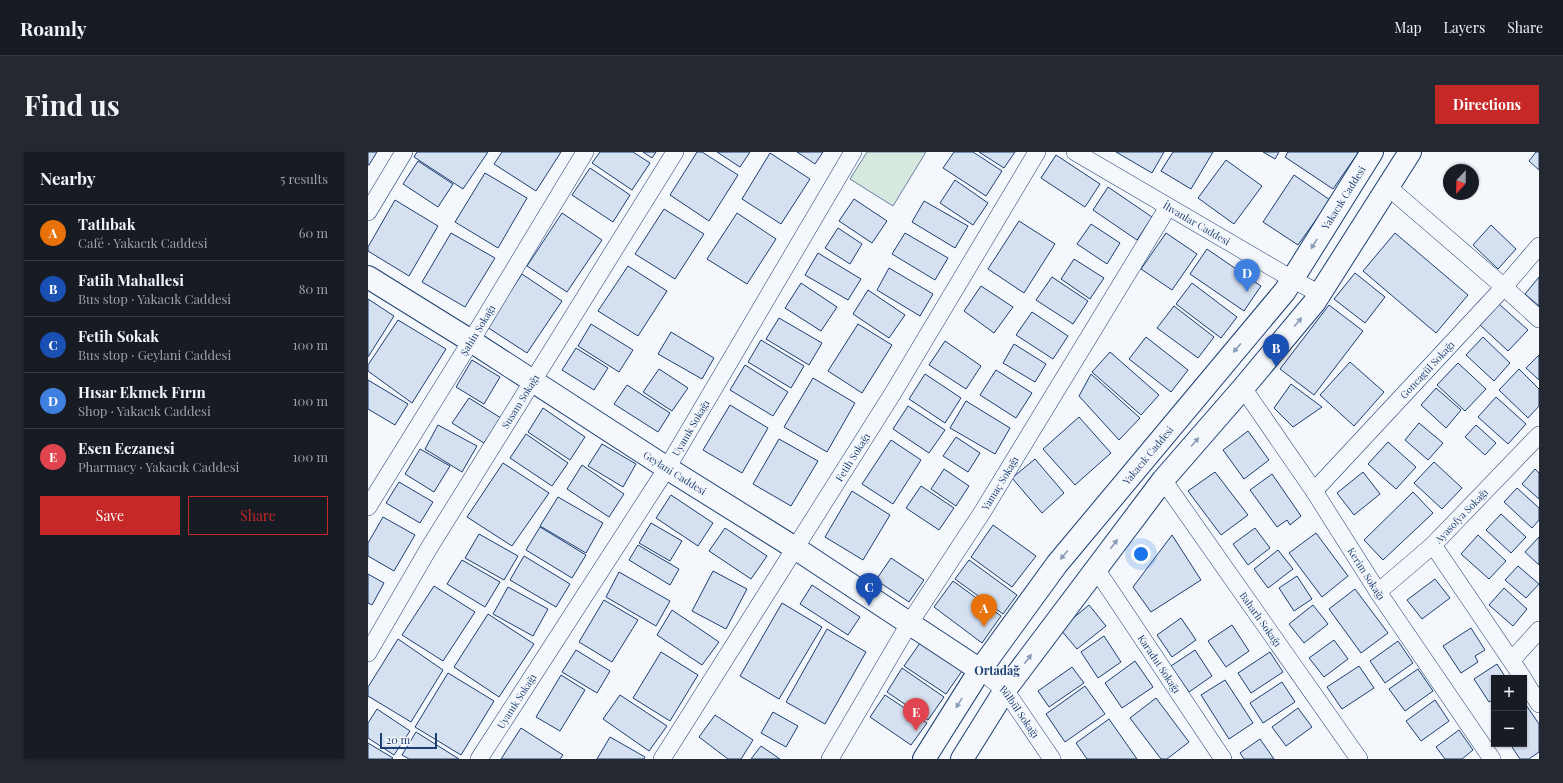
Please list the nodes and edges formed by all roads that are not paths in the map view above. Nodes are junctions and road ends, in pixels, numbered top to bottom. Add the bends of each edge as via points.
1 (404, 152) edge
2 (585, 152) edge
3 (675, 152) edge
4 (853, 152) edge
5 (1037, 152) edge
6 (1075, 152) edge
7 (1372, 152) edge
8 (1410, 152) edge
9 (1388, 187) junction
10 (1168, 207) junction
11 (368, 212) edge
12 (1539, 246) edge
13 (368, 276) edge
14 (1292, 280) junction
15 (1504, 287) junction
16 (1320, 294) junction
17 (1539, 320) edge
18 (471, 341) junction
19 (534, 382) junction
20 (1243, 388) junction
21 (1539, 435) edge
22 (667, 468) junction
23 (1163, 480) junction
24 (1314, 491) junction
25 (368, 507) edge
26 (1433, 545) junction
27 (795, 548) junction
28 (1096, 569) junction
29 (1378, 592) junction
30 (909, 624) junction
31 (1539, 630) edge
32 (368, 653) edge
33 (1512, 660) junction
34 (980, 670) junction
35 (1521, 675) edge
36 (1527, 685) edge
37 (1005, 690) junction
38 (1539, 704) edge
39 (479, 759) edge
40 (662, 759) edge
41 (830, 759) edge
42 (924, 759) edge
43 (962, 759) edge
44 (1052, 759) edge
45 (1223, 759) edge
46 (1359, 759) edge
47 (1492, 759) edge

1 - 11 street
2 - 18 street, Şahin Sokağı
3 - 19 street, Susam Sokağı
4 - 22 street, Uyanık Sokağı
5 - 27 street, Fetih Sokağı via 893,393
6 - 10 street, İhvanlar Caddesi
7 -> 14 main road, Yakacık Caddesi
8 - 9 main road
9 - 15 street
9 - 16 main road
10 - 14 street, İhvanlar Caddesi
10 - 30 street, Yamaç Sokağı via 991,498
12 - 15 street, Goncagül Sokağı
13 - 18 main road, Geylani Caddesi
14 - 16 street, İhvanlar Caddesi
14 -> 34 main road, Yakacık Caddesi via 1057,564
15 - 17 street
15 - 24 street, Goncagül Sokağı
20 -> 16 main road
18 - 19 main road, Geylani Caddesi
18 - 25 street, Şahin Sokağı
19 - 22 main road, Geylani Caddesi
19 - 32 street, Susam Sokağı via 429,548
23 -> 20 main road
20 - 24 street, Kerim Sokağı
21 - 26 street, Ayasofya Sokağı
22 - 27 main road, Geylani Caddesi
22 - 39 street, Uyanık Sokağı
28 -> 23 main road
23 - 46 street, Baharlı Sokağı
24 - 29 street, Kerim Sokağı
26 - 29 street, Ayasofya Sokağı
26 - 33 street
27 - 30 main road, Geylani Caddesi
27 - 40 street, Fetih Sokağı
37 -> 28 main road
28 - 45 street, Karadut Sokağı
29 - 47 street, Kerim Sokağı
30 - 34 main road, Geylani Caddesi
30 - 41 street, Yamaç Sokağı
31 - 33 street
33 - 35 street
34 - 37 street, Bülbül Sokağı
34 -> 42 main road, Yakacık Caddesi
36 - 38 street
37 - 43 main road
37 - 44 street, Bülbül Sokağı

